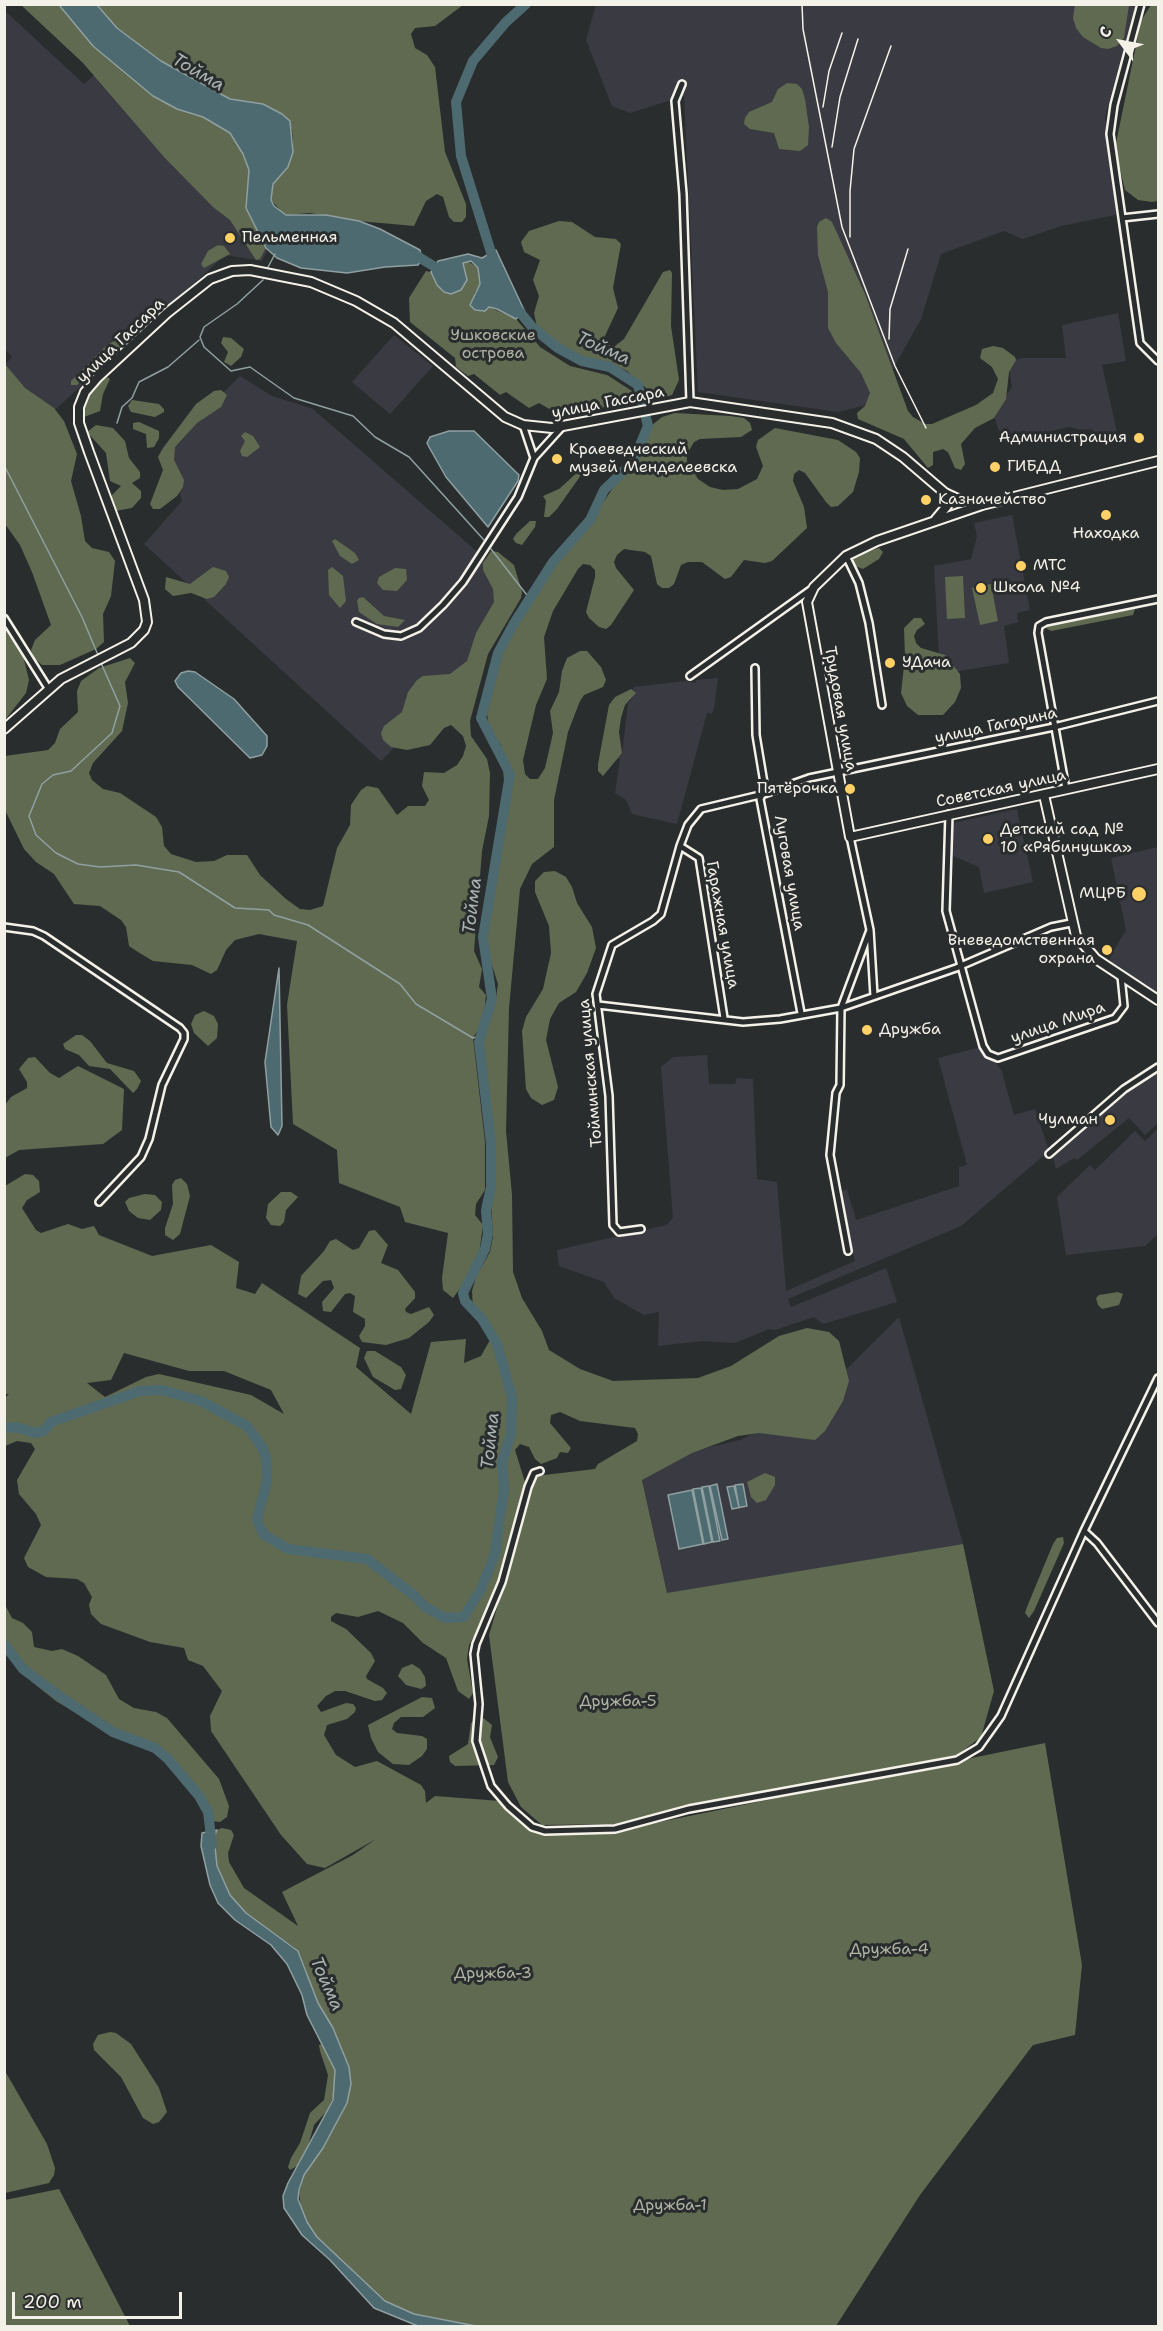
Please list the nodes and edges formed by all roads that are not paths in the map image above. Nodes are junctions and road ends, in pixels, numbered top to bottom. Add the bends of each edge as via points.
1 (1141, 4) edge
2 (682, 84) dead end
3 (1158, 214) edge
4 (1122, 218) junction
5 (1158, 361) edge
6 (690, 402) junction
7 (523, 425) junction
8 (563, 426) junction
9 (534, 458) junction
10 (1158, 461) edge
11 (945, 493) junction
12 (982, 505) junction
13 (933, 521) junction
14 (846, 556) junction
15 (814, 587) junction
16 (1158, 599) edge
17 (4, 618) edge
18 (356, 622) dead end
19 (755, 668) dead end
20 (690, 676) dead end
21 (48, 688) junction
22 (1158, 701) edge
23 (882, 705) dead end
24 (1054, 728) junction
25 (4, 729) edge
26 (1158, 769) edge
27 (838, 774) junction
28 (1066, 789) junction
29 (764, 794) junction
30 (1044, 795) junction
31 (949, 814) junction
32 (850, 837) junction
33 (680, 846) junction
34 (1071, 923) junction
35 (4, 927) edge
36 (870, 930) junction
37 (961, 966) junction
38 (1121, 976) junction
39 (874, 996) junction
40 (1158, 1000) edge
41 (598, 1005) junction
42 (841, 1008) junction
43 (801, 1013) junction
44 (724, 1018) junction
45 (1158, 1067) edge
46 (1050, 1154) dead end
47 (99, 1202) dead end
48 (641, 1229) dead end
49 (848, 1251) dead end
50 (1158, 1378) edge
51 (540, 1471) dead end
52 (1084, 1531) junction
53 (1158, 1623) edge

1 - 4 street via 1110,120
2 - 6 street via 675,101
3 - 4 street
4 - 5 street via 1140,344
6 - 8 main road, улица Гассара
6 - 11 main road, улица Гассара via 851,428 893,449
7 - 8 main road, улица Гассара
7 - 9 street
7 - 21 main road, улица Гассара via 505,417 394,323 342,294 311,282 250,270 210,279 98,377 79,407 79,423 88,452 147,613 144,630 131,644
8 - 9 street
9 - 18 street via 518,497 463,582 419,628 401,636 384,634
10 - 12 main road
11 - 12 main road, улица Гассара
11 - 13 main road via 947,506
12 - 13 main road
13 - 14 main road
14 - 15 main road
14 - 23 street via 859,584 869,623
15 - 20 street
15 - 27 main road, Трудовая улица via 807,602 808,611
16 - 24 street via 1041,625 1038,633
17 - 21 street
19 - 29 street, Луговая улица via 756,735
21 - 25 main road, улица Гассара
22 - 24 street, улица Гагарина
24 - 27 street, улица Гагарина
24 - 28 street
26 - 28 main road, Советская улица
27 - 29 street, улица Гагарина via 809,778
27 - 32 main road, Трудовая улица
28 - 30 main road, Советская улица
29 - 33 street, Тойминская улица via 701,808 688,825
29 - 43 street, Луговая улица via 760,799
30 - 31 main road, Советская улица
30 - 34 main road
31 - 32 main road, Советская улица
31 - 37 street via 946,911
32 - 36 street
33 - 41 street, Тойминская улица via 661,914 612,945 596,994
33 - 44 street, Гаражная улица via 699,858
34 - 37 street via 1051,927
34 - 38 main road via 1088,952
35 - 47 street via 44,936 184,1034 162,1085 141,1157
36 - 39 street
36 - 42 street
37 - 38 street, улица Мира via 983,1046 988,1054 998,1058 1118,1016 1124,1006
37 - 39 street
38 - 40 main road
39 - 42 street
41 - 44 street
41 - 48 street, Тойминская улица via 609,1096 613,1225 619,1232
42 - 43 street
42 - 49 street via 840,1085 830,1155
43 - 44 street via 743,1022
45 - 46 street via 1124,1089
50 - 52 street
51 - 52 street via 534,1473 528,1487 502,1582 474,1654 479,1704 476,1741 490,1786 532,1827 545,1831 615,1828 689,1809 966,1756 984,1742 1000,1716
52 - 53 street

